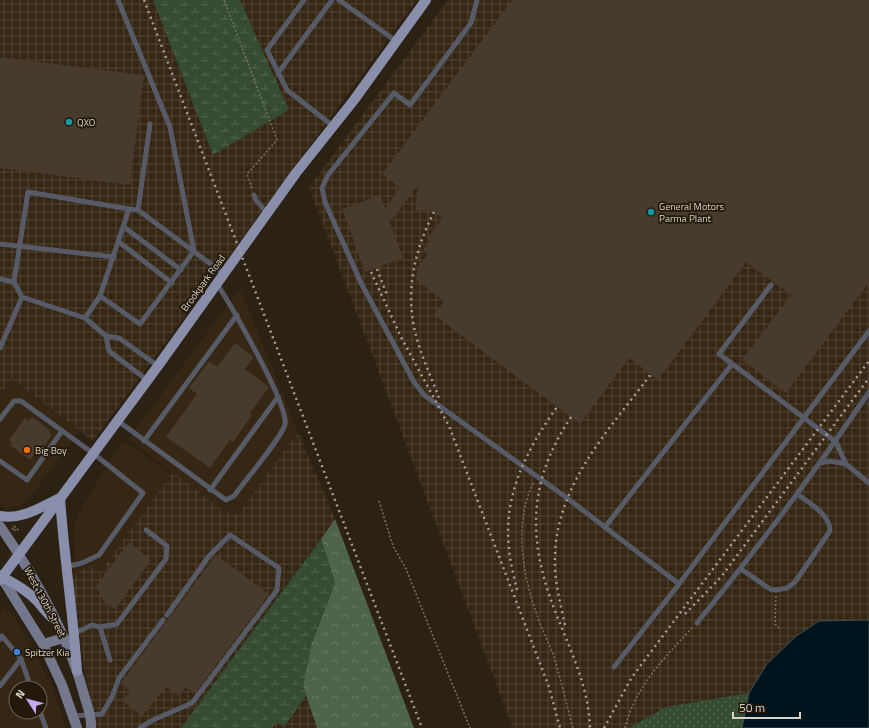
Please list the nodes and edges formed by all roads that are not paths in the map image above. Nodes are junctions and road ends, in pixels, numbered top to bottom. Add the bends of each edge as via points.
1 (118, 0) edge
2 (304, 0) edge
3 (332, 0) edge
4 (339, 0) edge
5 (426, 0) edge
6 (477, 0) edge
7 (396, 41) junction
8 (278, 73) junction
9 (150, 124) dead end
10 (334, 126) junction
11 (254, 195) road end
12 (129, 208) junction
13 (138, 210) junction
14 (268, 213) junction
15 (124, 226) junction
16 (119, 242) junction
17 (0, 244) edge
18 (19, 246) junction
19 (194, 251) junction
20 (114, 257) junction
21 (181, 270) junction
22 (224, 274) junction
23 (0, 278) edge
24 (14, 282) junction
25 (172, 283) junction
26 (217, 284) junction
27 (771, 285) dead end
28 (100, 296) junction
29 (22, 297) junction
30 (237, 315) junction
31 (85, 318) junction
32 (869, 331) edge
33 (106, 336) junction
34 (0, 348) edge
35 (732, 364) junction
36 (158, 366) junction
37 (147, 380) junction
38 (869, 392) edge
39 (278, 397) junction
40 (804, 418) junction
41 (0, 419) edge
42 (118, 421) junction
43 (62, 431) junction
44 (144, 441) junction
45 (836, 442) junction
46 (94, 454) junction
47 (0, 461) edge
48 (820, 463) junction
49 (846, 464) junction
50 (869, 483) edge
51 (210, 490) junction
52 (796, 494) junction
53 (60, 498) junction
54 (0, 516) edge
55 (0, 526) edge
56 (605, 527) junction
57 (146, 530) dead end
58 (19, 554) junction
59 (65, 567) junction
60 (741, 569) junction
61 (1, 577) edge
62 (679, 584) junction
63 (55, 620) junction
64 (697, 623) road end
65 (100, 627) junction
66 (74, 633) junction
67 (64, 638) junction
68 (0, 639) edge
69 (43, 644) junction
70 (21, 659) junction
71 (110, 660) dead end
72 (614, 667) dead end
73 (77, 671) junction
74 (29, 680) edge
75 (0, 686) edge
76 (90, 715) junction
77 (73, 716) junction
78 (77, 728) edge
79 (92, 728) edge
80 (140, 728) edge

1 - 19 lane via 170,126
2 - 8 lane via 267,50
3 - 8 lane
4 - 7 lane
5 - 7 main road, Brookpark Road
6 - 56 lane via 471,23 410,105 394,93 328,175 322,188 325,202 361,283 414,382 424,395
7 - 10 main road, Brookpark Road
8 - 10 lane via 287,90
9 - 13 lane
10 - 14 main road, Brookpark Road
11 - 14 lane
12 - 13 lane
12 - 15 lane
12 - 18 lane via 28,192
13 - 19 lane
14 - 22 main road, Brookpark Road
15 - 16 lane
15 - 21 lane
16 - 20 lane
16 - 25 lane
17 - 18 lane
18 - 20 lane
18 - 24 lane
19 - 21 lane
19 - 22 lane
20 - 28 lane
21 - 25 lane
22 - 26 main road, Brookpark Road
23 - 24 lane
24 - 29 lane
25 - 28 lane via 140,324
26 - 30 lane
26 - 36 main road, Brookpark Road
27 - 35 lane via 719,354
28 - 31 lane
29 - 31 lane
29 - 34 lane
30 - 39 lane
30 - 44 lane
31 - 33 lane
32 - 40 lane
33 - 36 lane via 119,338
33 - 37 lane via 109,351
35 - 40 lane
35 - 56 lane
36 - 37 main road, Brookpark Road
37 - 42 main road, Brookpark Road
38 - 45 lane
39 - 51 lane
39 - 51 lane via 286,416 284,429 234,496 226,500
40 - 45 lane
40 - 62 lane
41 - 43 lane via 14,401 21,401
42 - 44 lane
42 - 46 main road, Brookpark Road
43 - 46 lane
43 - 47 lane via 26,480
44 - 51 lane
45 - 48 lane
45 - 49 lane
46 - 53 main road, Brookpark Road
46 - 59 lane via 143,493 99,555
48 - 49 lane
48 - 52 lane
49 - 50 lane
52 - 60 lane
52 - 60 lane via 828,520 830,531 795,582 787,588 776,590 764,586
53 - 54 main road via 30,513 10,518
53 - 58 main road, Brookpark Road
53 - 59 main road
55 - 58 main road, West 130th Street
56 - 62 lane
57 - 65 lane via 167,546 166,559 117,624
58 - 61 main road, Brookpark Road
58 - 63 main road, West 130th Street
59 - 66 main road
60 - 64 lane
61 - 63 main road via 27,592
61 - 69 main road
62 - 72 lane
63 - 67 main road, West 130th Street
65 - 66 lane via 92,625
65 - 71 lane
66 - 67 lane
66 - 73 main road
67 - 69 main road
67 - 73 main road, West 130th Street
68 - 70 lane via 2,636
69 - 77 main road
70 - 74 lane
70 - 75 lane
73 - 76 main road, West 130th Street
76 - 77 lane
76 - 79 main road, West 130th Street
76 - 80 lane via 102,714 119,678 208,556 230,535 279,568 277,590 192,703
77 - 78 main road

